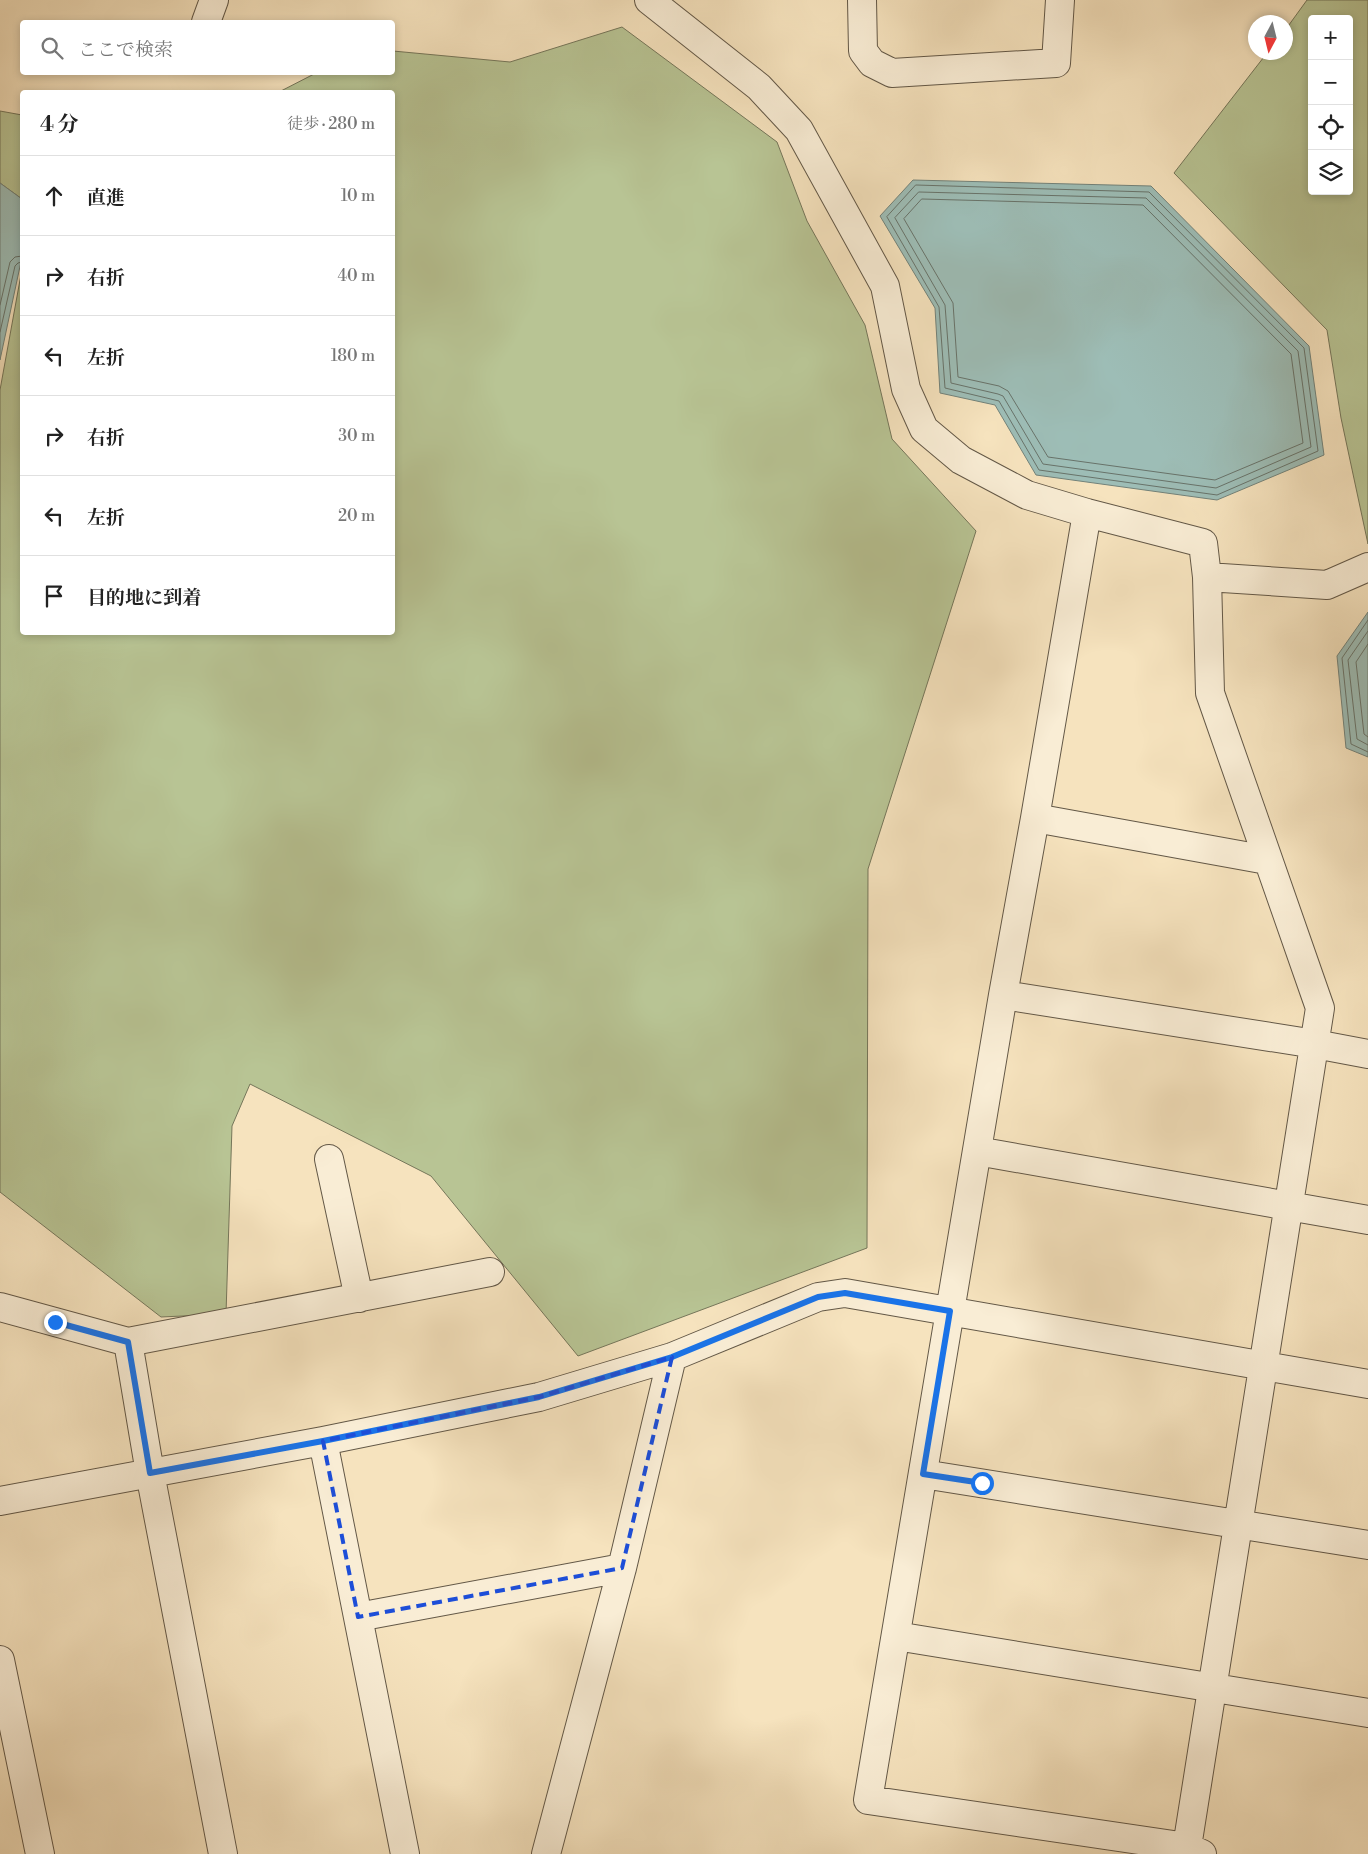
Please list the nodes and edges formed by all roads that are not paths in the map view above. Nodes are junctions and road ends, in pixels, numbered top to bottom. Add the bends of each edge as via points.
1 (214, 0) edge
2 (648, 0) edge
3 (862, 0) edge
4 (1060, 0) edge
5 (207, 20) edge
6 (1087, 513) junction
7 (1368, 567) edge
8 (1207, 577) junction
9 (1035, 818) junction
10 (1268, 860) junction
11 (1003, 995) junction
12 (1315, 1044) junction
13 (1368, 1054) edge
14 (977, 1151) junction
15 (330, 1158) dead end
16 (1289, 1208) junction
17 (1368, 1220) edge
18 (490, 1272) dead end
19 (359, 1298) junction
20 (0, 1307) edge
21 (950, 1311) junction
22 (128, 1342) junction
23 (672, 1357) junction
24 (1264, 1366) junction
25 (1368, 1384) edge
26 (323, 1441) junction
27 (150, 1473) junction
28 (923, 1474) junction
29 (0, 1501) edge
30 (1239, 1524) junction
31 (1368, 1545) edge
32 (622, 1568) junction
33 (358, 1617) junction
34 (896, 1636) junction
35 (0, 1660) edge
36 (1212, 1688) junction
37 (1368, 1713) edge
38 (1194, 1851) edge
39 (40, 1854) edge
40 (222, 1854) edge
41 (405, 1854) edge
42 (546, 1854) edge

1 - 5 street
2 - 6 street via 759,87 799,130 885,286 906,388 924,429 960,460 1027,495
3 - 4 street via 863,51 872,63 892,73 1056,63
6 - 8 street via 1204,543
6 - 9 street
7 - 8 street via 1328,585
8 - 10 street via 1210,693
9 - 10 street
9 - 11 street
10 - 12 street via 1320,1008
11 - 12 street
11 - 14 street
12 - 13 street
12 - 16 street
14 - 16 street
14 - 21 street
15 - 19 street
16 - 17 street
16 - 24 street
18 - 19 street
19 - 22 street
20 - 22 street
21 - 23 street via 845,1293 818,1297
21 - 24 street
21 - 28 street
22 - 27 street
23 - 26 street via 539,1397
23 - 32 street
24 - 25 street
24 - 30 street
26 - 27 street
26 - 33 street
27 - 29 street
27 - 40 street
28 - 30 street
28 - 34 street
30 - 31 street
30 - 36 street
32 - 33 street
32 - 42 street
33 - 41 street
34 - 36 street
34 - 38 street via 868,1800
35 - 39 street
36 - 37 street
36 - 38 street

